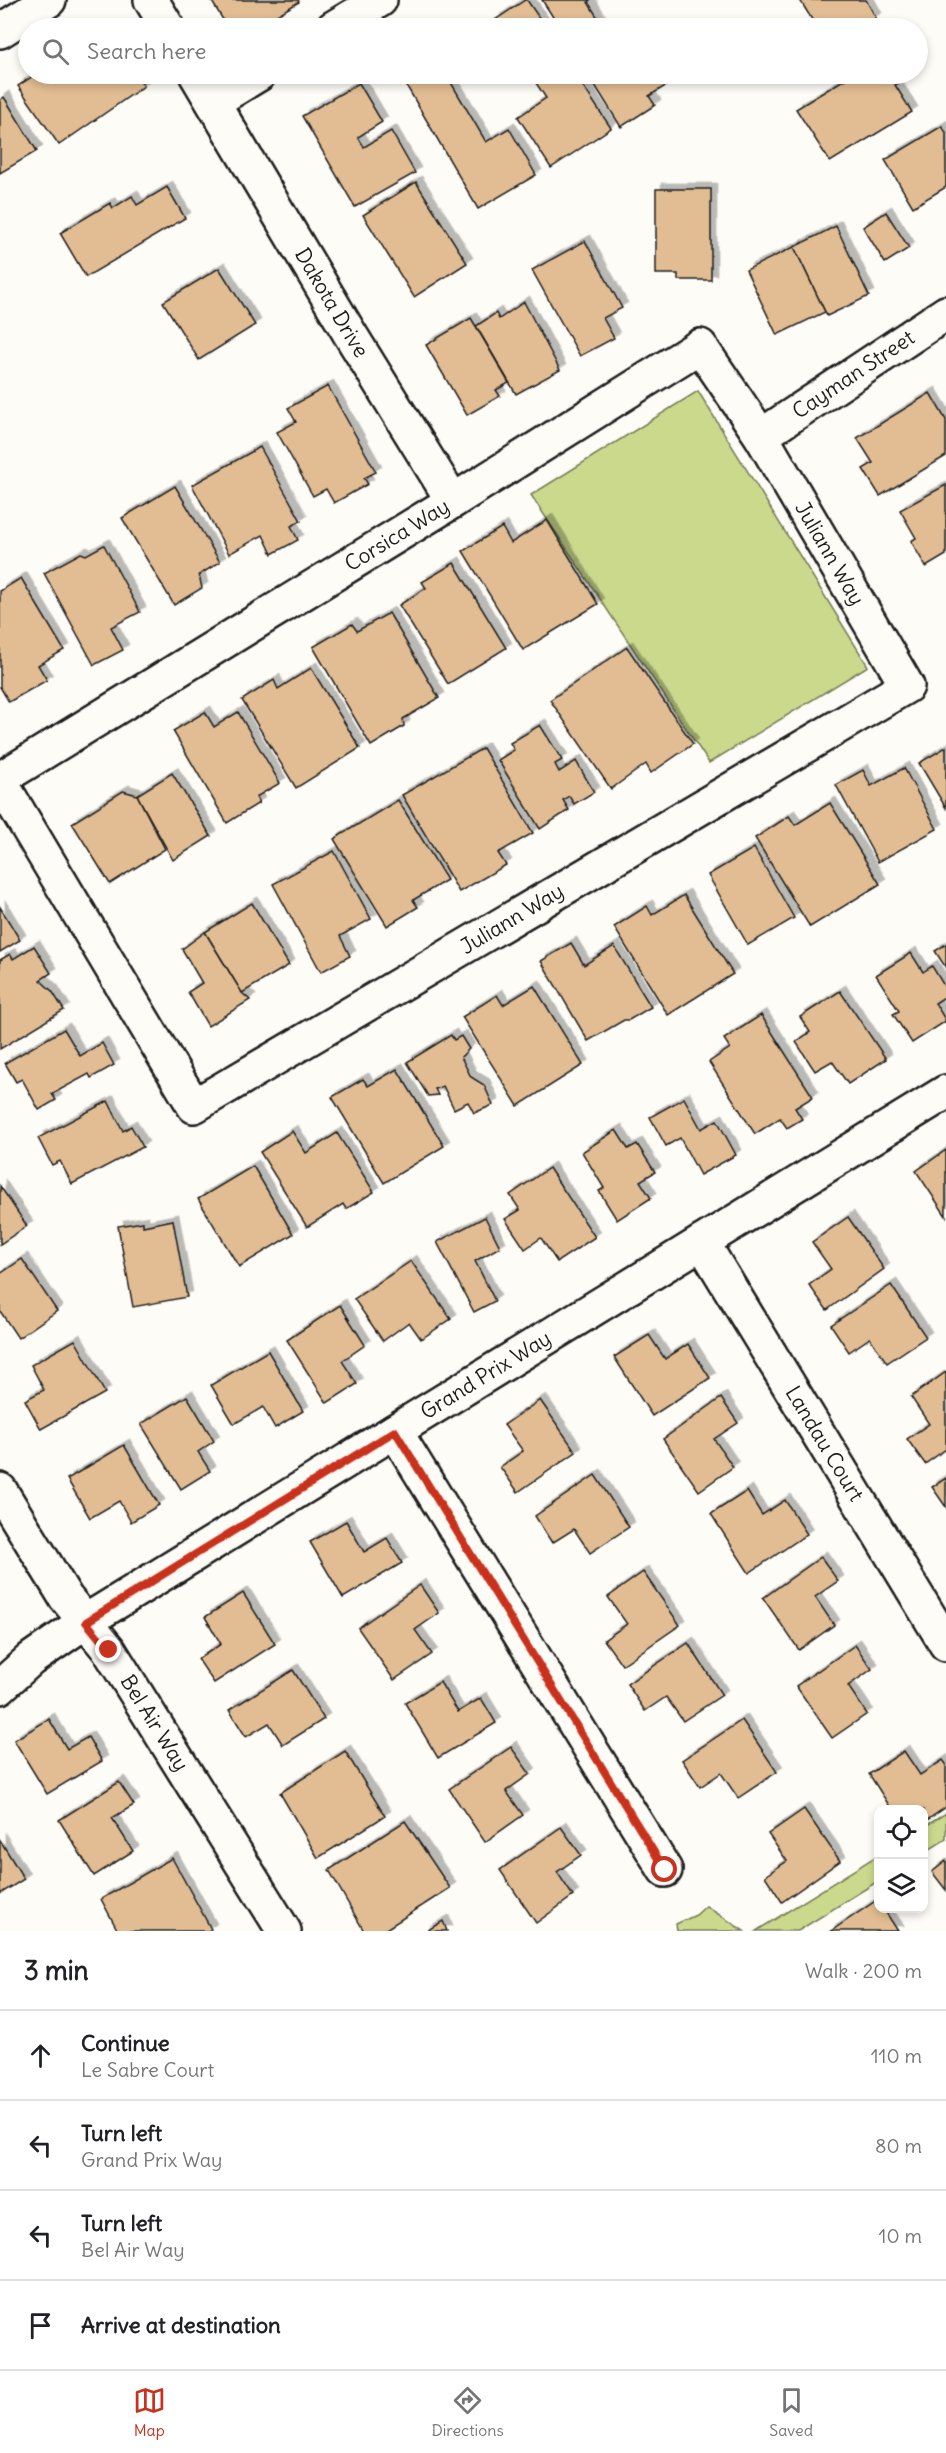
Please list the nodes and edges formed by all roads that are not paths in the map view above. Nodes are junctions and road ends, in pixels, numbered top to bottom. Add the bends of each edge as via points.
1 (49, 0) edge
2 (151, 0) edge
3 (380, 0) edge
4 (21, 18) edge
5 (162, 18) edge
6 (350, 18) edge
7 (18, 20) edge
8 (0, 31) edge
9 (202, 84) edge
10 (243, 84) edge
11 (213, 102) junction
12 (946, 313) edge
13 (761, 436) junction
14 (453, 501) junction
15 (0, 780) edge
16 (946, 1092) edge
17 (702, 1242) junction
18 (395, 1431) junction
19 (0, 1490) edge
20 (86, 1622) junction
21 (946, 1644) edge
22 (0, 1687) edge
23 (665, 1870) dead end
24 (284, 1931) edge

1 - 4 street
2 - 5 street
3 - 6 street
7 - 8 street
9 - 11 street, Dakota Drive
10 - 11 street
11 - 14 street, Dakota Drive
12 - 13 street, Cayman Street
13 - 14 street, Corsica Way via 700,346
13 - 15 street, Juliann Way via 907,686 194,1106
14 - 15 street, Corsica Way
16 - 17 street, Grand Prix Way
17 - 18 street, Grand Prix Way
17 - 21 street, Landau Court
18 - 20 street, Grand Prix Way
18 - 23 street
19 - 20 street, Bel Air Way via 66,1598
20 - 22 street, Grand Prix Way via 31,1659
20 - 24 street, Bel Air Way via 109,1650

